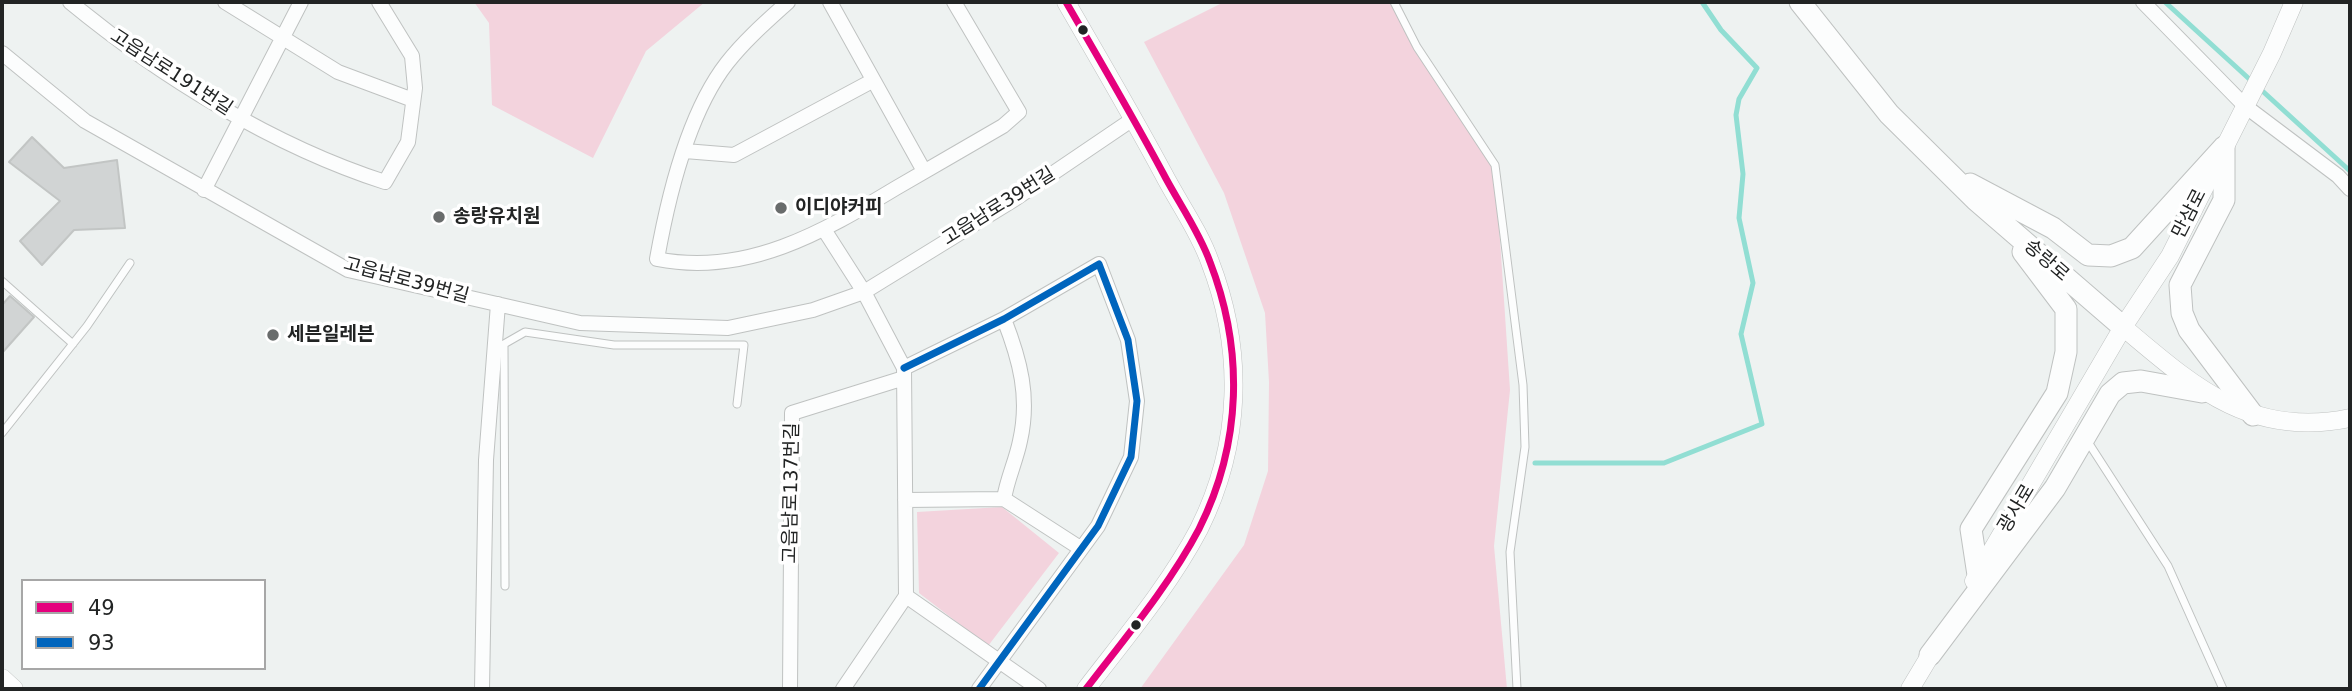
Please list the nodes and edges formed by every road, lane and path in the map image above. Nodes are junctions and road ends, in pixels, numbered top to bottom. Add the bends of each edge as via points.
1 (70, 2) edge
2 (225, 2) edge
3 (301, 2) edge
4 (379, 2) edge
5 (788, 2) edge
6 (830, 2) edge
7 (954, 2) edge
8 (1066, 2) edge
9 (1394, 2) edge
10 (1800, 2) edge
11 (2143, 2) edge
12 (2294, 2) edge
13 (282, 37) junction
14 (2, 53) edge
15 (872, 81) junction
16 (413, 100) junction
17 (2247, 101) junction
18 (240, 117) junction
19 (1133, 119) junction
20 (2224, 147) junction
21 (685, 151) junction
22 (925, 172) junction
23 (1948, 172) junction
24 (2350, 189) edge
25 (204, 190) junction
26 (1996, 218) junction
27 (825, 230) junction
28 (130, 262) dead end
29 (4, 286) edge
30 (864, 292) junction
31 (498, 304) junction
32 (1004, 319) junction
33 (2123, 327) junction
34 (73, 344) junction
35 (904, 373) junction
36 (2202, 392) junction
37 (737, 404) dead end
38 (2253, 415) junction
39 (2350, 418) edge
40 (2, 433) edge
41 (2085, 437) junction
42 (1004, 499) junction
43 (905, 500) junction
44 (1080, 548) junction
45 (1978, 575) junction
46 (505, 586) dead end
47 (906, 596) junction
48 (1930, 655) junction
49 (999, 661) junction
50 (2, 678) edge
51 (14, 689) edge
52 (482, 689) edge
53 (790, 689) edge
54 (843, 689) edge
55 (979, 689) edge
56 (1039, 689) edge
57 (1086, 689) edge
58 (1517, 689) edge
59 (1910, 689) edge
60 (2223, 689) edge

1 - 18 street, 고읍남로191번길 via 155,66
2 - 13 street
3 - 13 street, 고읍남로191번길
4 - 16 street, 고읍남로191번길 via 412,56
5 - 21 street via 725,65
6 - 15 street
7 - 22 street via 1019,112
8 - 19 street
9 - 58 lane via 1417,47 1495,165 1523,385 1525,447 1510,552
10 - 23 main road, 송랑로 via 1889,114
11 - 17 street
12 - 17 street, 만삼로
13 - 16 street via 338,72
13 - 18 street, 고읍남로191번길
14 - 25 street, 고읍남로39번길 via 85,121
15 - 21 street via 734,155
15 - 22 street
16 - 18 street, 고읍남로191번길 via 408,142 385,182 332,165
17 - 20 street, 만삼로
17 - 24 street
18 - 25 street, 고읍남로191번길
19 - 30 street, 고읍남로39번길
19 - 57 street via 1210,260 1231,327 1236,379 1232,433 1219,481 1180,563
20 - 23 main road via 2132,248 2111,256 2088,254 2053,228
20 - 33 street, 만삼로 via 2170,256
20 - 38 main road via 2224,200 2180,285 2182,313 2196,340
21 - 27 street via 664,217 657,259 719,262 770,254
22 - 27 street
23 - 26 main road, 송랑로
25 - 31 street, 고읍남로39번길 via 348,270
26 - 33 main road, 송랑로
26 - 45 main road via 2066,309 2066,352 2057,393 1971,529
27 - 30 street
28 - 34 lane
29 - 34 lane
30 - 31 street, 고읍남로39번길 via 813,310 728,328 580,323
30 - 35 street
31 - 52 street via 486,460
32 - 35 street, 고읍남로137번길
32 - 42 street via 1021,362 1025,405
32 - 44 street, 고읍남로137번길 via 1099,264 1128,340 1137,401 1131,457 1098,526
33 - 36 street, 송랑로
33 - 45 street, 광사로
34 - 40 lane
35 - 43 street
35 - 53 street, 고읍남로137번길 via 792,413
36 - 38 street, 송랑로
36 - 41 main road via 2141,381 2123,383 2110,394
37 - 46 lane via 744,345 614,345 525,331 504,344
38 - 39 street, 송랑로 via 2302,423
41 - 48 main road via 2055,488
41 - 60 lane via 2168,566
42 - 43 street
42 - 44 street
43 - 47 street
44 - 49 street, 고읍남로137번길
45 - 48 street, 광사로
47 - 49 street
47 - 54 street
48 - 59 street, 광사로
49 - 55 street, 고읍남로137번길
49 - 56 street
50 - 51 street

